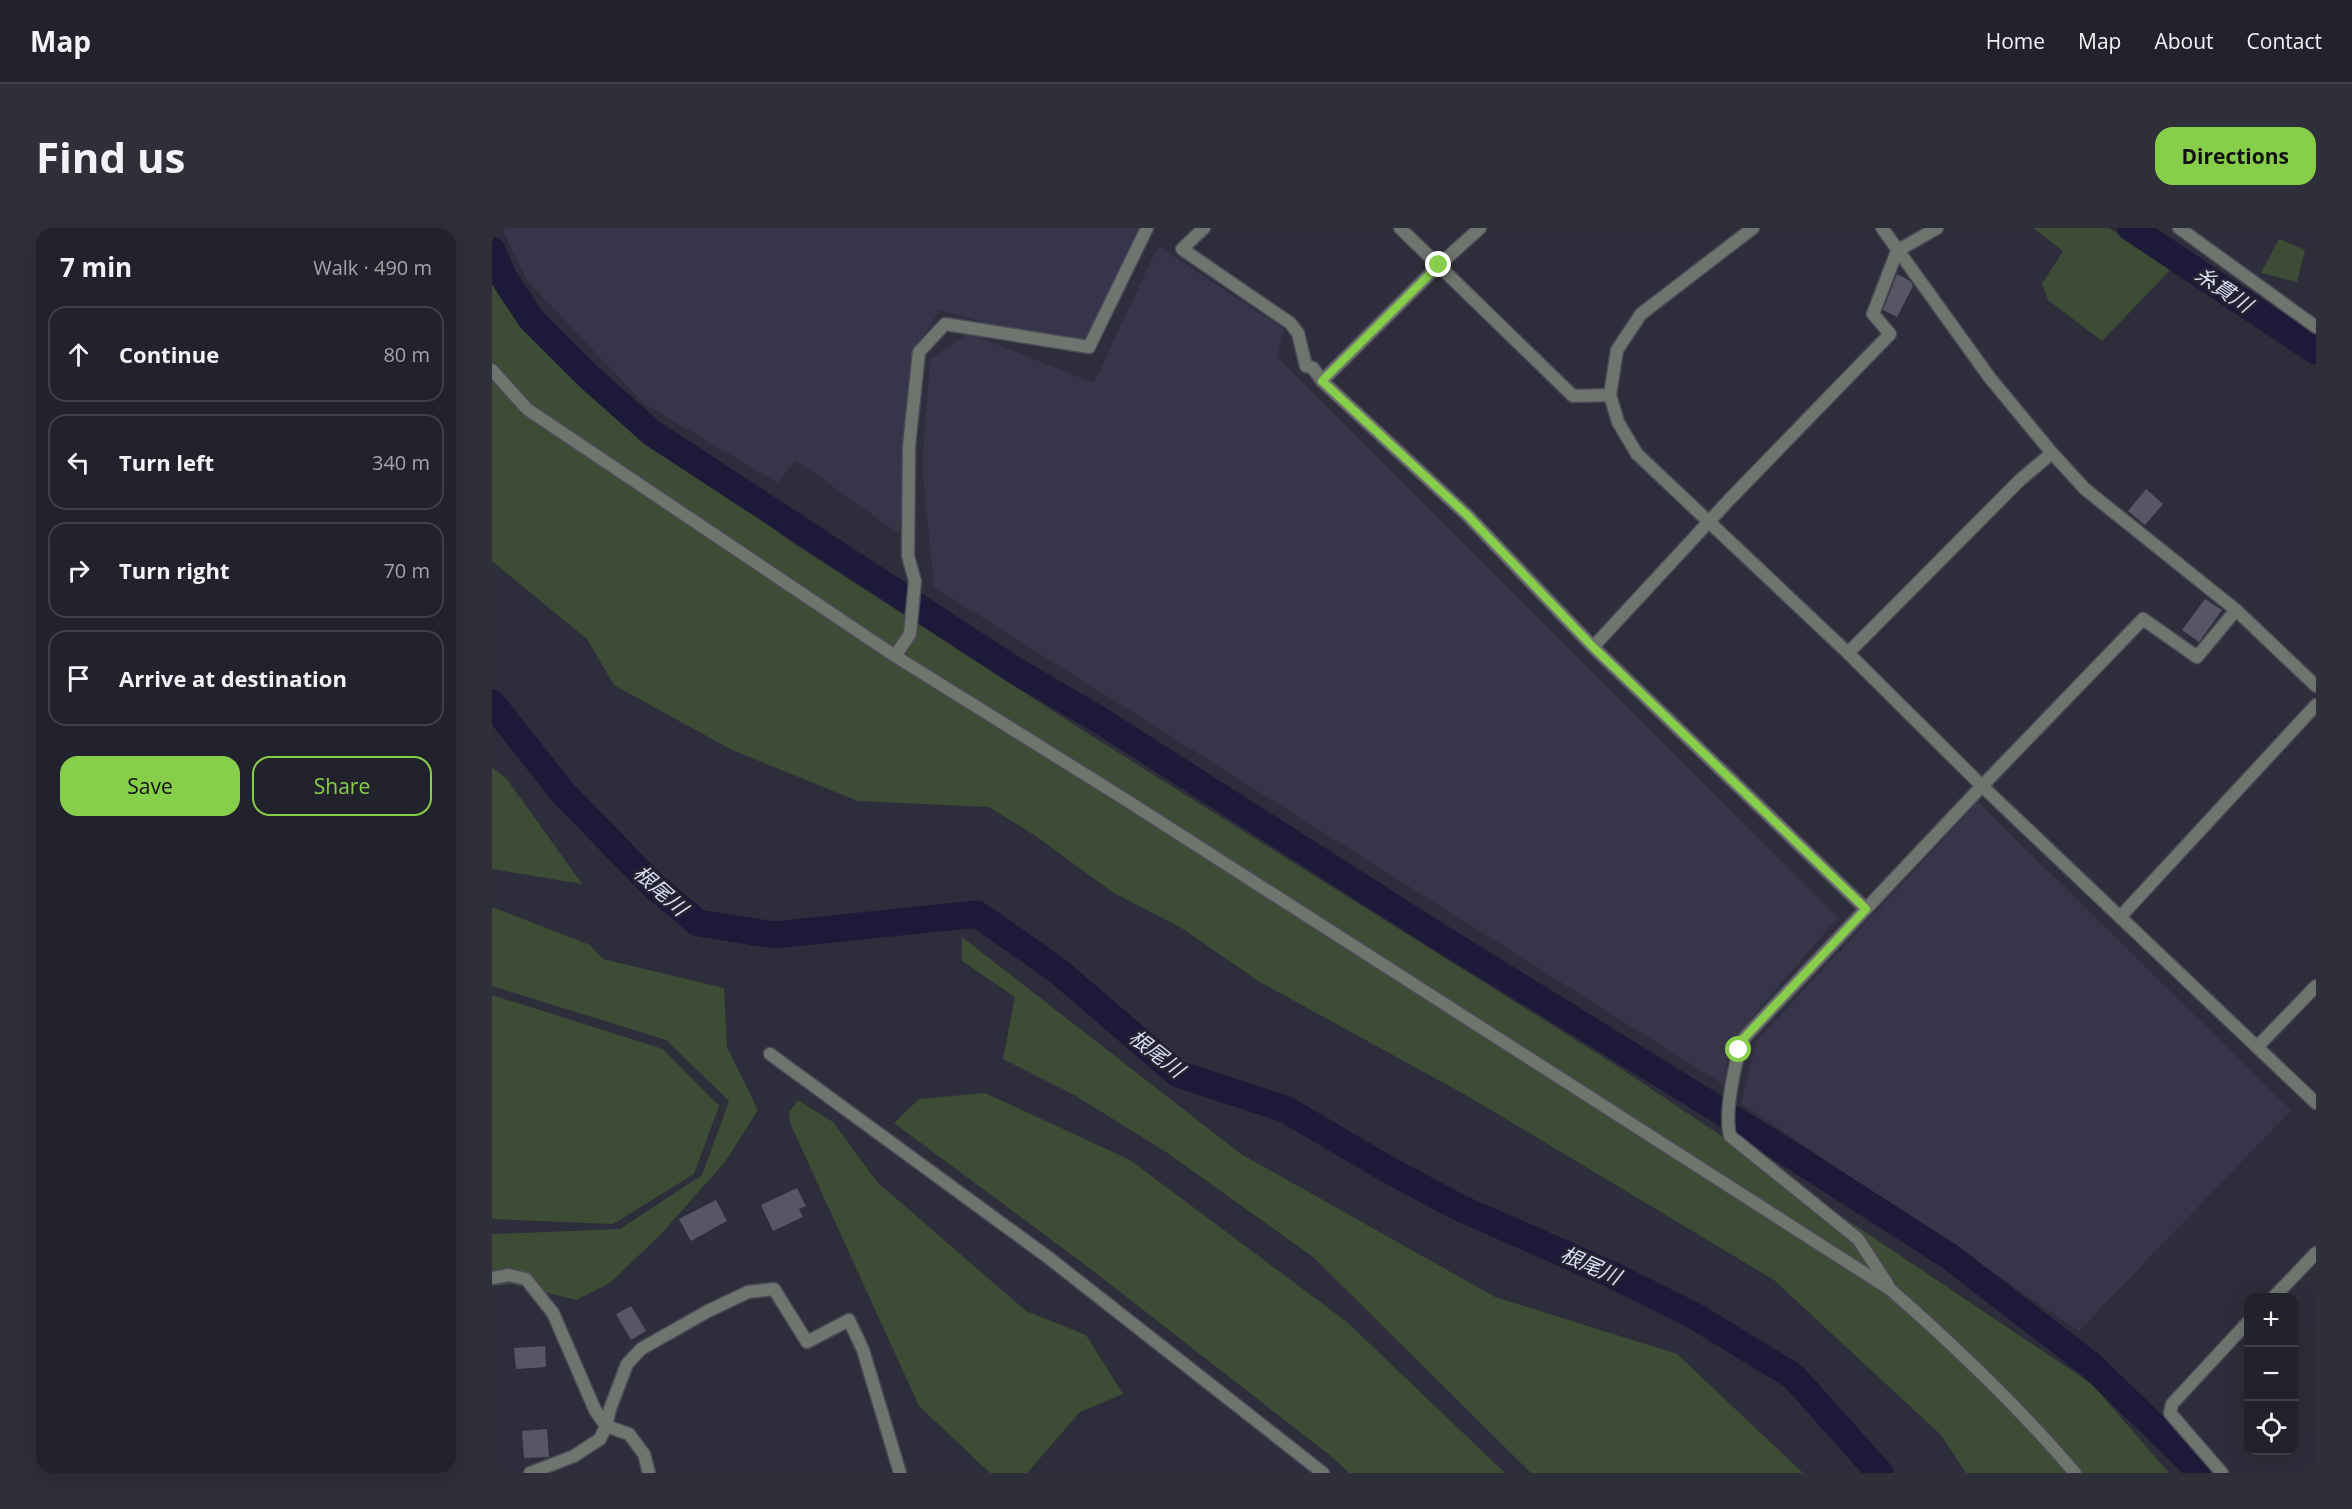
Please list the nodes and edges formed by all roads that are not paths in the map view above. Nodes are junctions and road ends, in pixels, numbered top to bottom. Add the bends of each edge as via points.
1 (1147, 228) edge
2 (1204, 228) edge
3 (1400, 228) edge
4 (1480, 228) edge
5 (1753, 228) edge
6 (1882, 228) edge
7 (1937, 228) edge
8 (2179, 228) edge
9 (1897, 251) junction
10 (1439, 265) junction
11 (2316, 327) edge
12 (492, 370) edge
13 (1322, 381) junction
14 (1610, 395) junction
15 (2052, 453) junction
16 (1709, 524) junction
17 (2236, 610) junction
18 (1593, 647) junction
19 (1848, 653) junction
20 (895, 656) junction
21 (2316, 686) edge
22 (2316, 705) edge
23 (1982, 786) junction
24 (1866, 909) junction
25 (2121, 916) junction
26 (2316, 986) edge
27 (2258, 1047) junction
28 (770, 1054) dead end
29 (2316, 1103) edge
30 (2316, 1253) edge
31 (492, 1278) edge
32 (1891, 1290) junction
33 (2278, 1293) edge
34 (2244, 1326) edge
35 (606, 1426) junction
36 (530, 1473) edge
37 (649, 1473) edge
38 (900, 1473) edge
39 (1323, 1473) edge
40 (2075, 1473) edge
41 (2222, 1473) edge

1 - 20 street via 1089,347 945,324 919,352 909,446 908,556 915,581 910,634
2 - 13 street via 1182,249 1290,323 1298,333 1306,366 1313,368
3 - 10 street
4 - 10 street
5 - 14 street via 1641,314 1617,350
6 - 9 street
7 - 9 street
8 - 11 street
9 - 15 street via 1990,378
9 - 16 street via 1872,314 1890,334
10 - 13 street
10 - 14 street via 1573,396
12 - 20 street via 527,409
13 - 18 street via 1467,515
14 - 16 street via 1618,422 1637,454
15 - 17 street via 2085,489
15 - 19 street via 2020,480
16 - 18 street
16 - 19 street
17 - 21 street
17 - 23 street via 2197,657 2143,619
18 - 24 street
19 - 23 street
20 - 32 street
22 - 25 street
23 - 24 street
23 - 25 street
24 - 32 street via 1744,1038 1728,1128 1730,1136 1858,1239
25 - 27 street
26 - 27 street
27 - 29 street
28 - 39 street via 1049,1258
30 - 33 street
31 - 35 street via 509,1275 526,1279 553,1313 595,1410
32 - 40 street via 2041,1432
34 - 41 street via 2172,1404 2170,1413
35 - 36 street via 600,1439 574,1456
35 - 37 street via 629,1434 644,1454
35 - 38 street via 627,1364 641,1349 728,1301 748,1292 774,1289 807,1342 849,1320 866,1361

